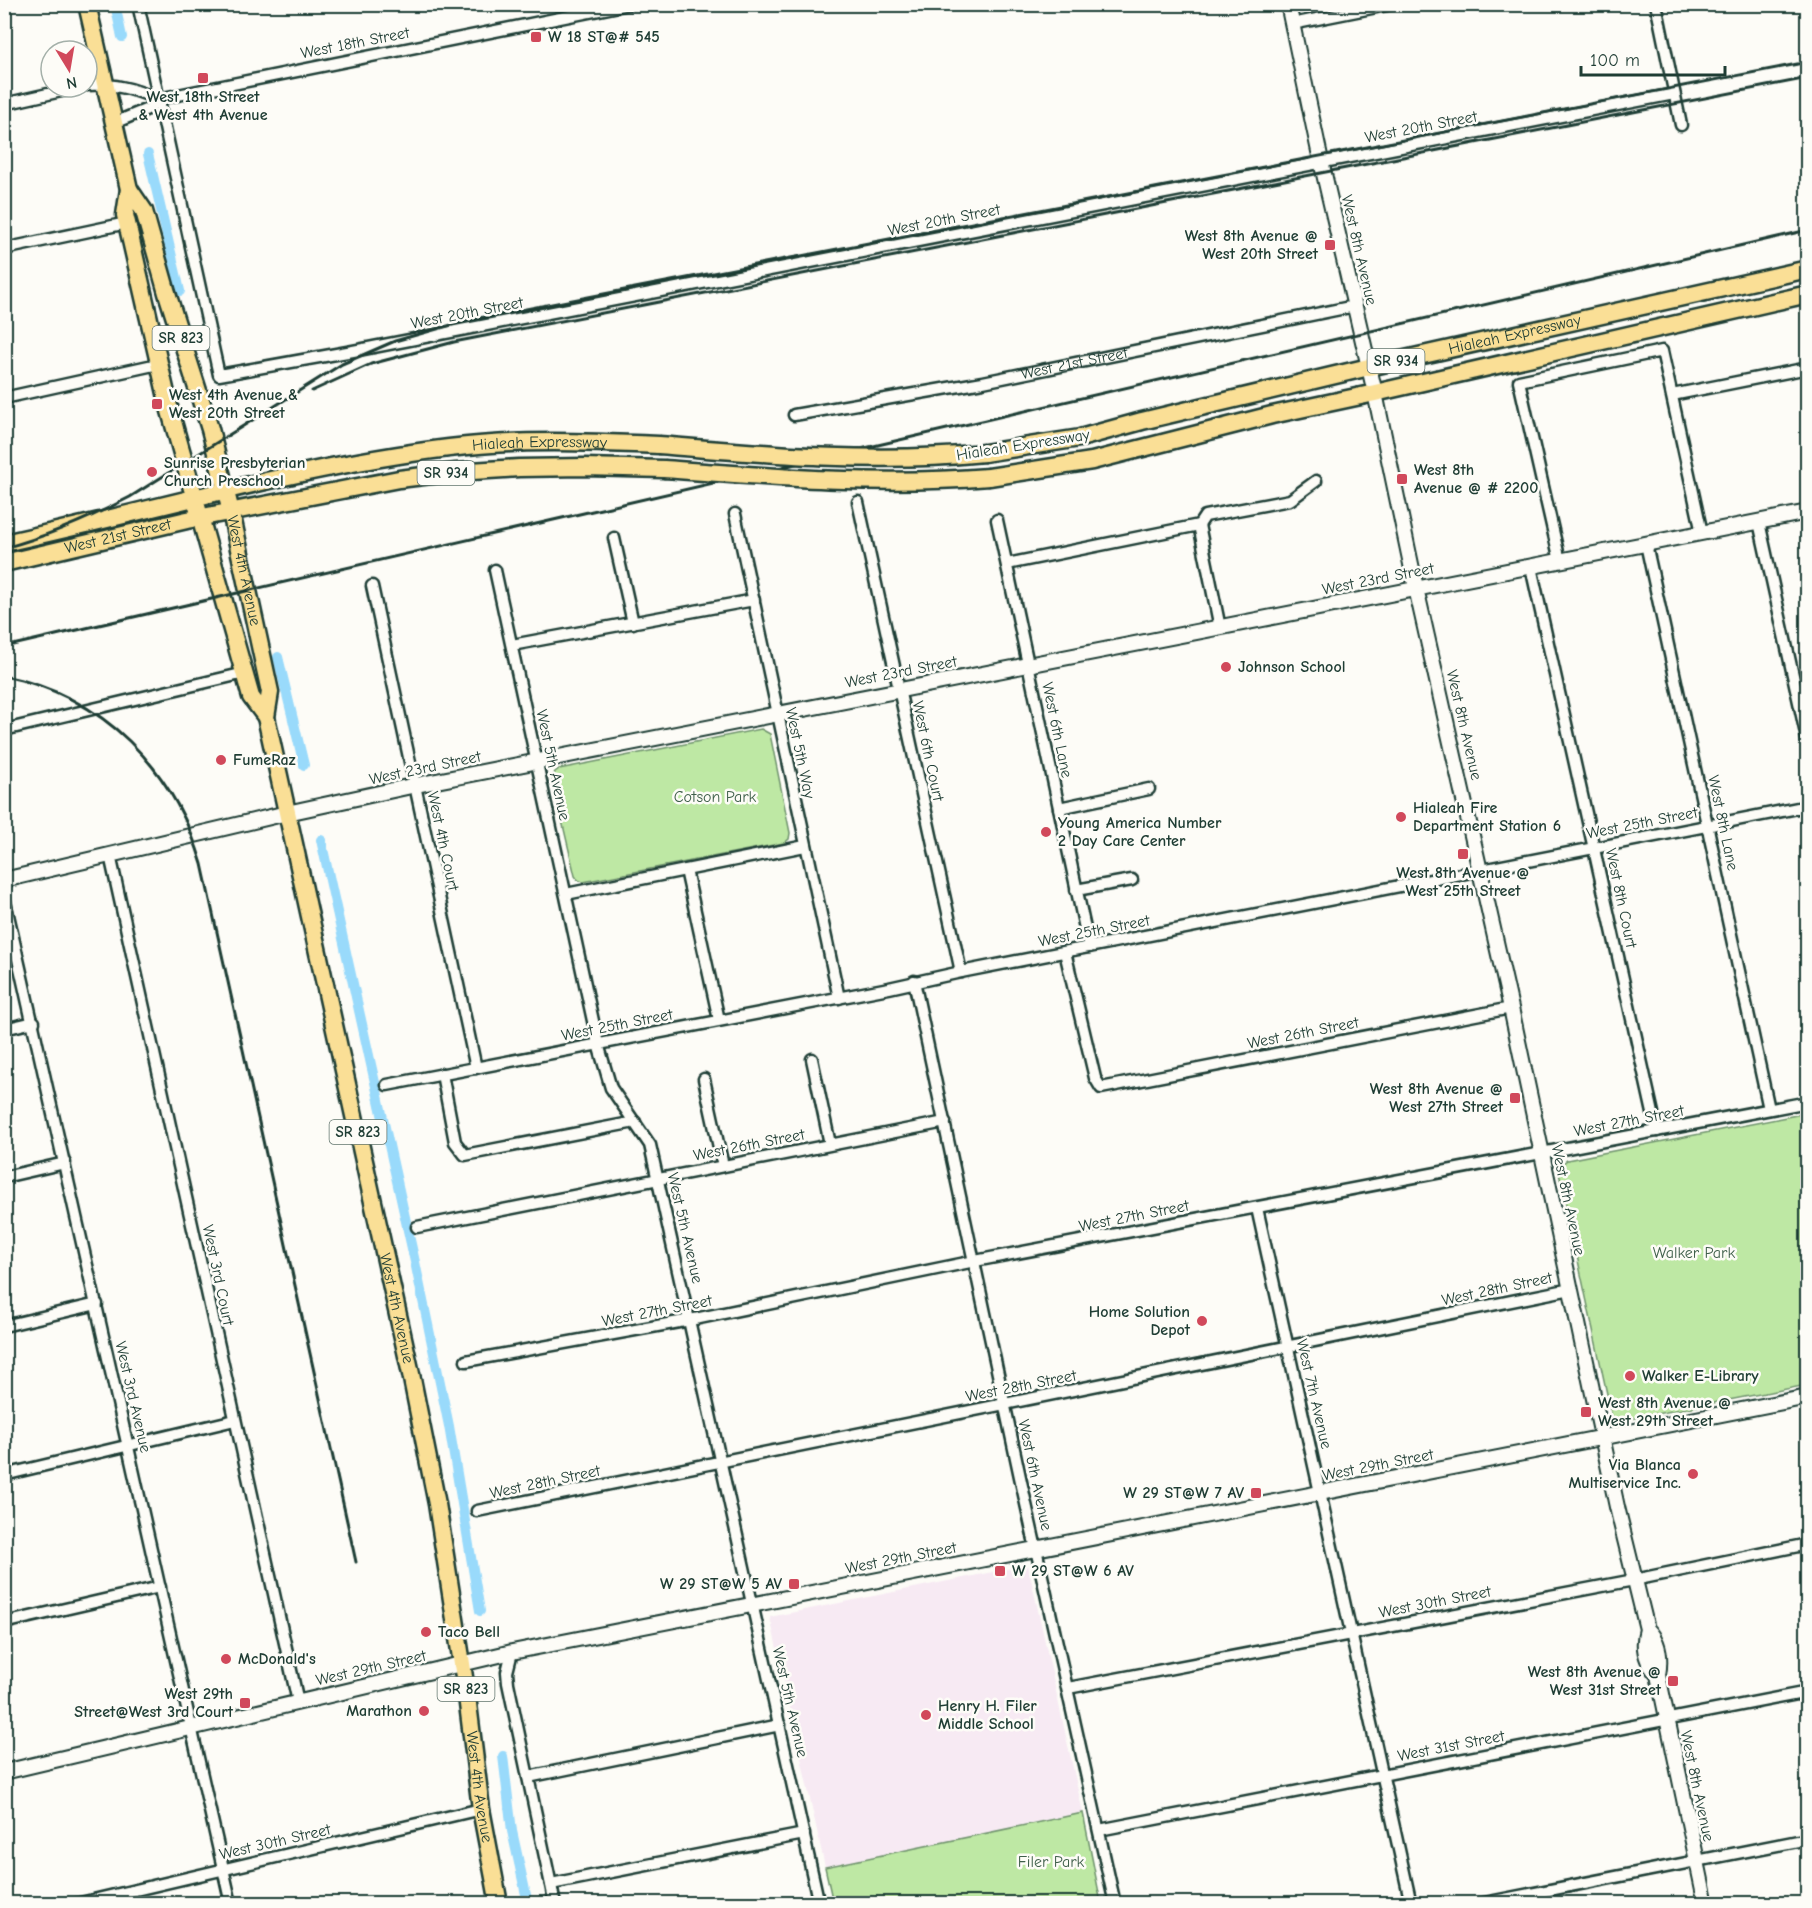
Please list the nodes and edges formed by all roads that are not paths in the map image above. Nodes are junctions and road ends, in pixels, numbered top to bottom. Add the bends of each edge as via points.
1 (87, 4) edge
2 (138, 4) edge
3 (629, 4) edge
4 (1288, 4) edge
5 (1392, 4) edge
6 (1656, 4) edge
7 (1292, 24) junction
8 (99, 85) edge
9 (106, 85) junction
10 (1674, 94) junction
11 (39, 96) edge
12 (158, 99) junction
13 (4, 104) edge
14 (114, 123) junction
15 (1681, 125) dead end
16 (1321, 161) junction
17 (129, 189) junction
18 (127, 224) junction
19 (4, 249) edge
20 (1808, 270) edge
21 (1808, 294) edge
22 (1355, 306) junction
23 (158, 364) junction
24 (1369, 367) junction
25 (1808, 368) edge
26 (1375, 393) junction
27 (1672, 395) junction
28 (4, 398) edge
29 (794, 415) dead end
30 (1316, 481) dead end
31 (225, 490) junction
32 (194, 499) junction
33 (858, 502) dead end
34 (231, 512) junction
35 (1808, 512) edge
36 (735, 514) dead end
37 (200, 518) junction
38 (997, 520) dead end
39 (1759, 522) junction
40 (1199, 525) junction
41 (1702, 533) junction
42 (614, 538) dead end
43 (4, 543) edge
44 (1646, 544) junction
45 (1560, 561) junction
46 (4, 563) edge
47 (1007, 564) junction
48 (1531, 567) junction
49 (495, 570) dead end
50 (372, 586) dead end
51 (1416, 588) junction
52 (754, 600) junction
53 (633, 623) junction
54 (1220, 628) junction
55 (512, 645) junction
56 (1027, 664) junction
57 (245, 673) junction
58 (899, 689) junction
59 (776, 714) junction
60 (266, 717) junction
61 (4, 730) edge
62 (1808, 743) edge
63 (537, 762) junction
64 (416, 785) junction
65 (1149, 789) dead end
66 (1808, 806) edge
67 (1059, 807) junction
68 (287, 813) junction
69 (1708, 825) junction
70 (805, 846) junction
71 (1594, 848) junction
72 (110, 855) junction
73 (686, 870) junction
74 (1480, 870) junction
75 (4, 880) edge
76 (1132, 880) dead end
77 (1076, 890) junction
78 (566, 894) junction
79 (4, 897) edge
80 (1089, 947) junction
81 (1065, 952) junction
82 (961, 972) junction
83 (914, 981) junction
84 (839, 998) junction
85 (1511, 1008) junction
86 (719, 1020) junction
87 (34, 1022) junction
88 (4, 1029) edge
89 (598, 1044) junction
90 (812, 1059) dead end
91 (476, 1068) junction
92 (442, 1074) junction
93 (704, 1078) dead end
94 (387, 1085) dead end
95 (1808, 1102) edge
96 (1769, 1109) junction
97 (635, 1122) junction
98 (945, 1122) junction
99 (1657, 1131) junction
100 (830, 1144) junction
101 (1542, 1154) junction
102 (65, 1163) junction
103 (723, 1166) junction
104 (4, 1177) edge
105 (658, 1179) junction
106 (1257, 1208) junction
107 (417, 1227) dead end
108 (975, 1261) junction
109 (1570, 1289) junction
110 (97, 1304) junction
111 (690, 1320) junction
112 (4, 1326) edge
113 (1287, 1347) junction
114 (466, 1361) dead end
115 (1808, 1397) edge
116 (1005, 1405) junction
117 (235, 1420) junction
118 (1603, 1439) junction
119 (128, 1446) junction
120 (722, 1460) junction
121 (4, 1475) edge
122 (1321, 1493) junction
123 (477, 1511) dead end
124 (1808, 1544) edge
125 (1036, 1548) junction
126 (1634, 1580) junction
127 (160, 1587) junction
128 (752, 1604) junction
129 (4, 1623) edge
130 (1351, 1633) junction
131 (512, 1652) junction
132 (462, 1663) junction
133 (1068, 1688) junction
134 (1808, 1692) edge
135 (298, 1702) junction
136 (1666, 1720) junction
137 (780, 1725) junction
138 (191, 1727) junction
139 (4, 1772) edge
140 (1383, 1774) junction
141 (528, 1777) junction
142 (481, 1809) junction
143 (1099, 1830) junction
144 (804, 1834) junction
145 (1808, 1839) edge
146 (1696, 1860) junction
147 (222, 1869) junction
148 (551, 1884) junction
149 (76, 1904) edge
150 (231, 1904) edge
151 (499, 1904) edge
152 (555, 1904) edge
153 (819, 1904) edge
154 (1115, 1904) edge
155 (1411, 1904) edge
156 (1479, 1904) edge
157 (1706, 1904) edge

1 - 9 main road, West 4th Avenue / SR 823
2 - 12 street
3 - 12 street, West 18th Street
4 - 7 street, West 8th Avenue
5 - 7 street
6 - 10 street
7 - 16 street, West 8th Avenue
8 - 9 street
9 - 12 street via 132,88
9 - 14 main road, West 4th Avenue / SR 823
10 - 15 street
10 - 16 street, West 20th Street
11 - 13 street
12 - 14 street via 150,108
12 - 16 street, West 20th Street via 219,375
14 - 17 main road, West 4th Avenue / SR 823
16 - 22 street, West 8th Avenue
17 - 18 main road, West 4th Avenue / SR 823
17 - 31 main road, West 4th Avenue / SR 823 via 144,211
18 - 19 street
18 - 23 main road, West 4th Avenue / SR 823
20 - 24 main road, Hialeah Expressway / SR 934
21 - 26 main road, Hialeah Expressway / SR 934
22 - 24 street, West 8th Avenue
22 - 29 street, West 21st Street via 960,386
23 - 28 street
23 - 32 main road, West 4th Avenue / SR 823
24 - 26 street, West 8th Avenue
24 - 31 main road, Hialeah Expressway / SR 934, bridge via 1080,438 984,453 899,459 659,446 545,443 452,447 337,464
25 - 27 street
26 - 34 main road, Hialeah Expressway / SR 934, bridge via 1092,461 989,477 827,481 585,467 456,472 342,488
26 - 51 street, West 8th Avenue
27 - 41 street
27 - 45 street via 1662,351 1519,381
30 - 40 street via 1290,500 1205,516
31 - 32 main road, West 21st Street / SR 934
31 - 34 main road, West 4th Avenue / SR 823
32 - 37 main road, West 4th Avenue / SR 823
32 - 43 main road, West 21st Street / SR 934
33 - 58 street, West 6th Court
34 - 37 main road, West 21st Street / SR 934
34 - 60 main road, West 4th Avenue / SR 823 via 270,692
35 - 39 street, West 23rd Street
36 - 52 street, West 5th Way
37 - 46 main road, West 21st Street / SR 934
37 - 57 main road, West 4th Avenue / SR 823
38 - 47 street, West 6th Lane
39 - 41 street, West 23rd Street
39 - 62 street
40 - 47 street
40 - 54 street
41 - 44 street, West 23rd Street
42 - 53 street
44 - 45 street, West 23rd Street
44 - 69 street, West 8th Lane
45 - 48 street, West 23rd Street
47 - 56 street, West 6th Lane
48 - 51 street, West 23rd Street
48 - 71 street, West 8th Court
49 - 55 street, West 5th Avenue
50 - 64 street, West 4th Court
51 - 54 street, West 23rd Street
51 - 74 street, West 8th Avenue
52 - 53 street
52 - 59 street, West 5th Way
53 - 55 street
54 - 56 street, West 23rd Street
55 - 63 street, West 5th Avenue
56 - 58 street, West 23rd Street
56 - 67 street, West 6th Lane
57 - 60 main road, West 4th Avenue / SR 823 via 251,697
57 - 61 street
58 - 59 street, West 23rd Street
58 - 82 street, West 6th Court
59 - 63 street, West 23rd Street
59 - 70 street, West 5th Way
60 - 68 main road, West 4th Avenue / SR 823
63 - 64 street, West 23rd Street
63 - 78 street, West 5th Avenue
64 - 68 street, West 23rd Street
64 - 91 street, West 4th Court
65 - 67 street
66 - 69 street, West 25th Street
67 - 77 street, West 6th Lane
68 - 72 street, West 23rd Street
68 - 132 main road, West 4th Avenue / SR 823 via 411,1374 437,1504
69 - 71 street, West 25th Street
69 - 96 street, West 8th Lane
70 - 73 street
70 - 84 street, West 5th Way
71 - 74 street, West 25th Street
71 - 99 street, West 8th Court
72 - 75 street, West 23rd Street
72 - 117 street, West 3rd Court
73 - 78 street
73 - 86 street
74 - 80 street, West 25th Street
74 - 85 street, West 8th Avenue
76 - 77 street
77 - 80 street, West 6th Lane
78 - 89 street, West 5th Avenue
79 - 87 street, West 3rd Avenue
80 - 81 street, West 25th Street
81 - 82 street, West 25th Street
81 - 85 street, West 26th Street via 1095,1078 1101,1088
82 - 83 street, West 25th Street
83 - 84 street, West 25th Street
83 - 98 street, West 6th Avenue
84 - 86 street, West 25th Street
85 - 101 street, West 8th Avenue
86 - 89 street, West 25th Street
87 - 88 street
87 - 102 street, West 3rd Avenue
89 - 91 street, West 25th Street
89 - 97 street, West 5th Avenue via 611,1088
90 - 100 street
91 - 92 street, West 25th Street
92 - 94 street, West 25th Street
92 - 97 street via 455,1142 465,1155
93 - 103 street
95 - 96 street, West 27th Street
96 - 99 street, West 27th Street
97 - 105 street, West 5th Avenue via 650,1145
98 - 100 street, West 26th Street
98 - 108 street, West 6th Avenue
99 - 101 street, West 27th Street
100 - 103 street, West 26th Street
101 - 106 street, West 27th Street
101 - 109 street, West 8th Avenue
102 - 104 street
102 - 110 street, West 3rd Avenue
103 - 105 street, West 26th Street
105 - 107 street, West 26th Street
105 - 111 street, West 5th Avenue
106 - 108 street, West 27th Street
106 - 113 street, West 7th Avenue
108 - 111 street, West 27th Street
108 - 116 street, West 6th Avenue
109 - 113 street, West 28th Street
109 - 118 street, West 8th Avenue
110 - 112 street
110 - 119 street, West 3rd Avenue
111 - 114 street, West 27th Street
111 - 120 street, West 5th Avenue
113 - 116 street, West 28th Street
113 - 122 street, West 7th Avenue
115 - 118 street, West 29th Street
116 - 120 street, West 28th Street
116 - 125 street, West 6th Avenue
117 - 119 street
117 - 135 street, West 3rd Court
118 - 122 street, West 29th Street
118 - 126 street, West 8th Avenue
119 - 121 street
119 - 127 street, West 3rd Avenue
120 - 123 street, West 28th Street
120 - 128 street, West 5th Avenue
122 - 125 street, West 29th Street
122 - 130 street, West 7th Avenue
124 - 126 street, West 30th Street
125 - 128 street, West 29th Street
125 - 133 street, West 6th Avenue
126 - 130 street, West 30th Street
126 - 136 street, West 8th Avenue via 1647,1629 1643,1641 1649,1666 1658,1675
127 - 129 street
127 - 138 street, West 3rd Avenue
128 - 131 street, West 29th Street
128 - 137 street, West 5th Avenue
130 - 133 street, West 30th Street
130 - 140 street, West 7th Avenue
131 - 132 street, West 29th Street
131 - 141 street via 507,1676
132 - 135 street, West 29th Street
132 - 142 main road, West 4th Avenue / SR 823
133 - 143 street, West 6th Avenue
134 - 136 street, West 31st Street
135 - 138 street, West 29th Street
136 - 140 street, West 31st Street
136 - 146 street, West 8th Avenue
137 - 141 street
137 - 144 street, West 5th Avenue
138 - 139 street, West 29th Street
138 - 147 street, West 3rd Avenue
140 - 143 street, West 31st Street
140 - 155 street, West 7th Avenue
141 - 148 street
142 - 147 street, West 30th Street
142 - 151 main road, West 4th Avenue / SR 823
143 - 154 street, West 6th Avenue
144 - 148 street
144 - 153 street, West 5th Avenue
145 - 146 street
146 - 156 street
146 - 157 street, West 8th Avenue
147 - 149 street, West 30th Street
147 - 150 street, West 3rd Avenue
148 - 152 street

